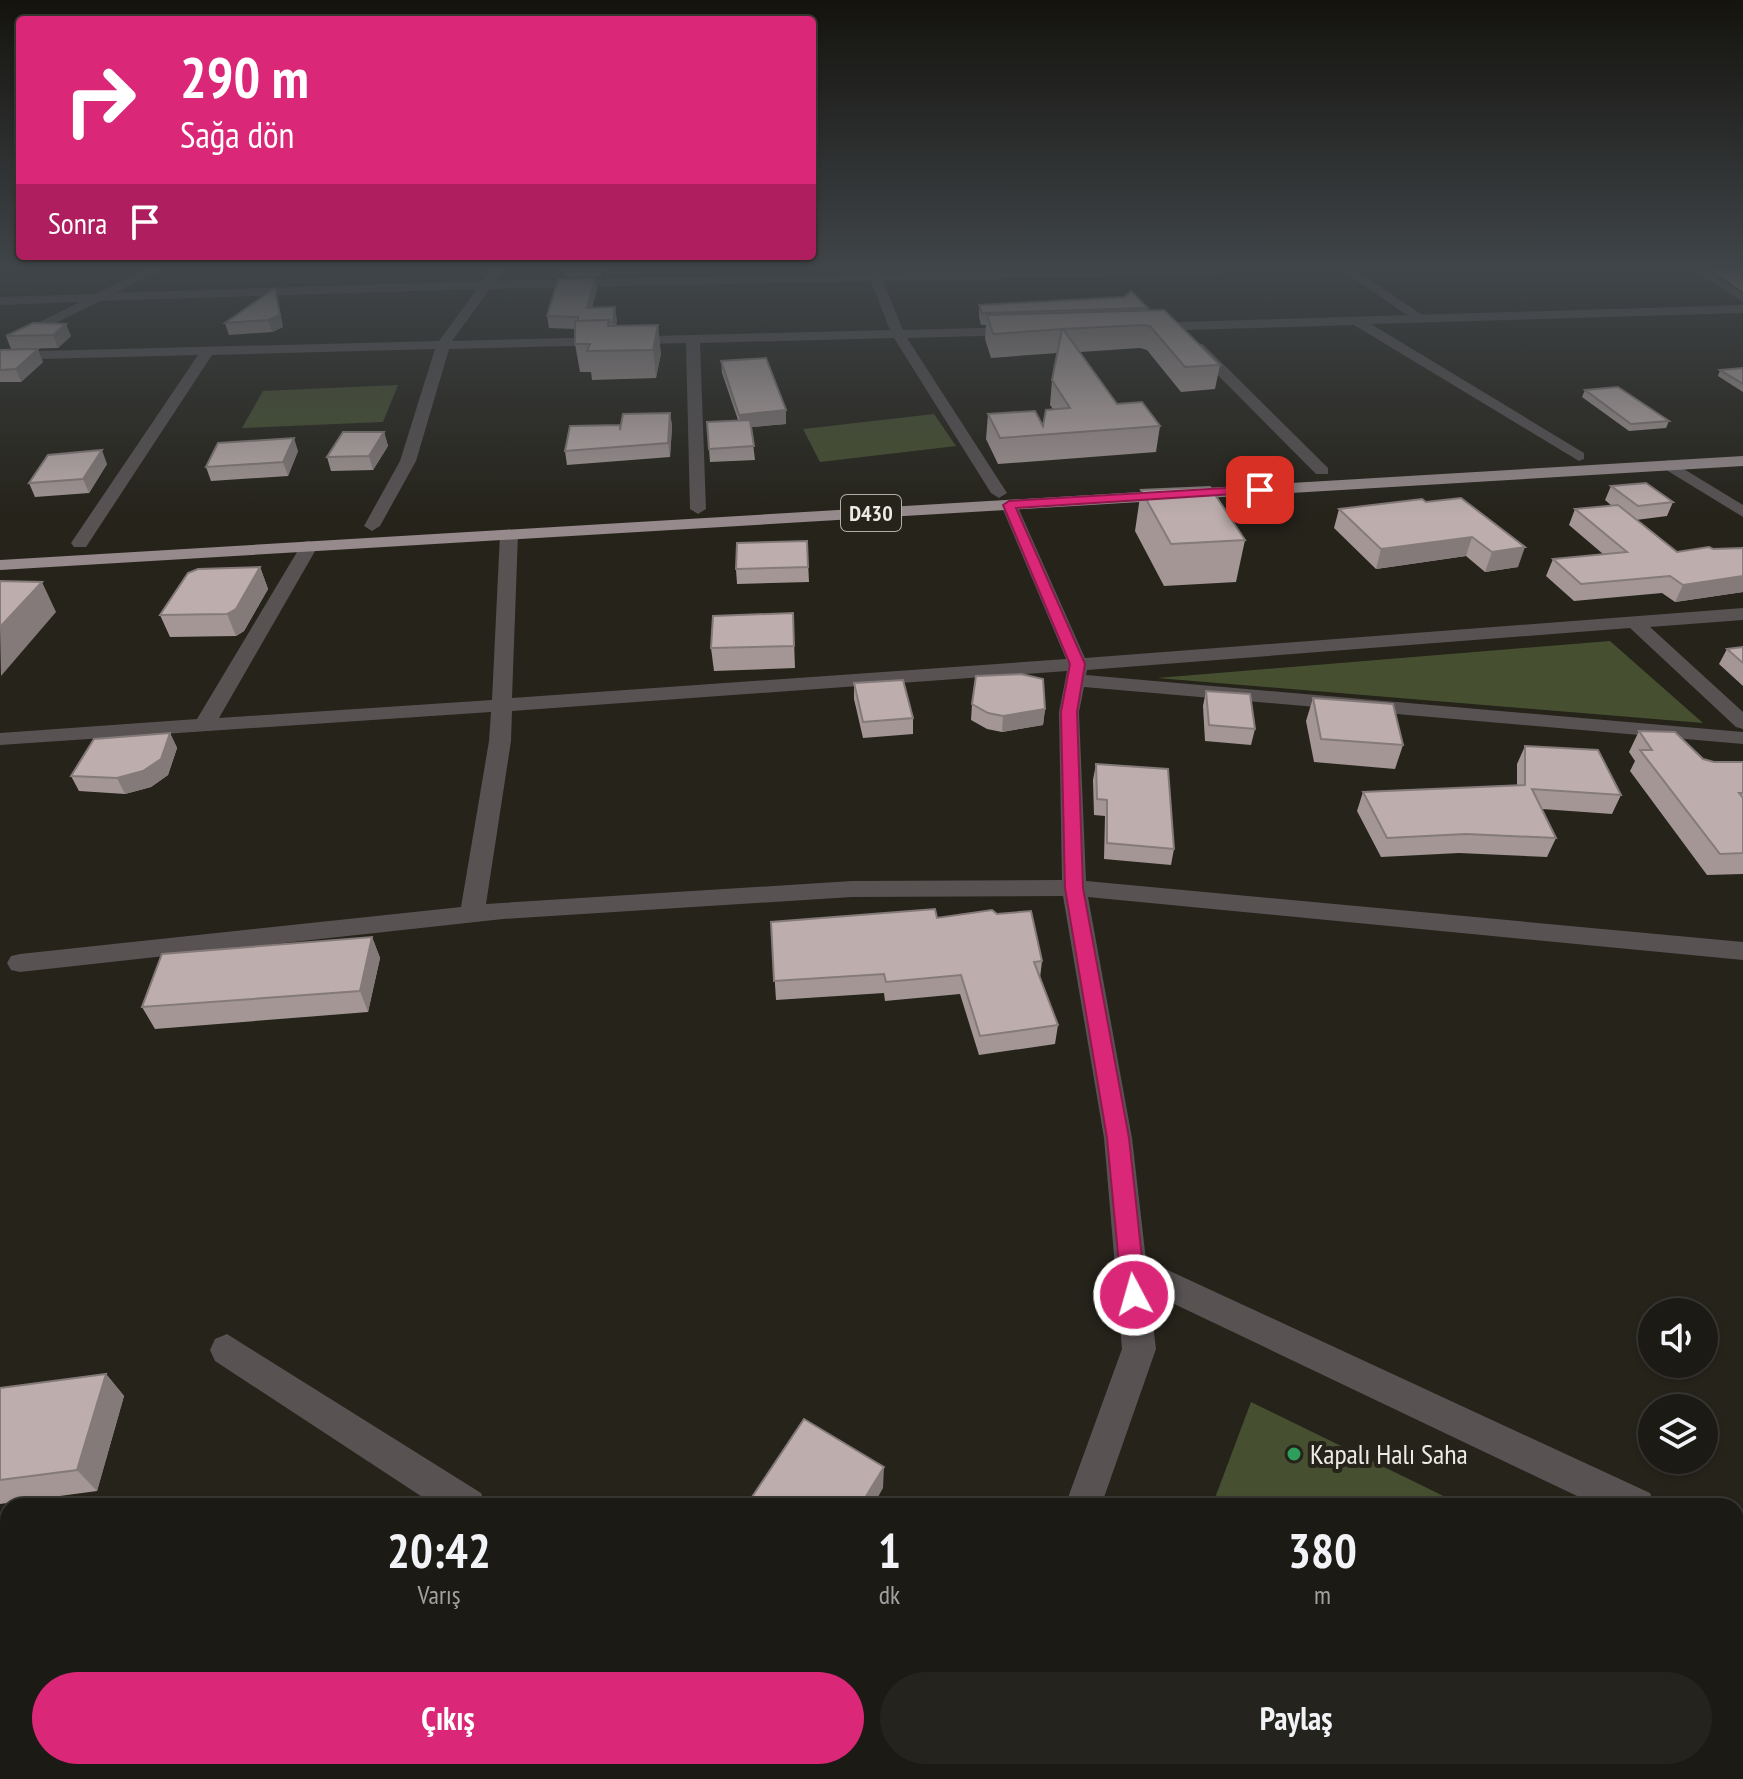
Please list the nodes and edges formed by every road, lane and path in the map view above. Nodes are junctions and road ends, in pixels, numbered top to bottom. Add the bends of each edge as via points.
1 (179, 350) edge
2 (208, 350) edge
3 (442, 350) edge
4 (693, 350) edge
5 (908, 350) edge
6 (1201, 350) edge
7 (1404, 350) edge
8 (0, 356) edge
9 (1743, 447) edge
10 (1579, 456) junction
11 (1743, 461) edge
12 (1669, 465) junction
13 (1322, 471) junction
14 (1004, 499) junction
15 (698, 509) junction
16 (1743, 512) edge
17 (372, 526) junction
18 (509, 534) junction
19 (80, 543) junction
20 (309, 546) junction
21 (0, 548) edge
22 (0, 565) edge
23 (1743, 614) edge
24 (1634, 622) junction
25 (1076, 672) junction
26 (502, 703) junction
27 (1743, 723) edge
28 (205, 724) junction
29 (1743, 738) edge
30 (0, 739) edge
31 (1074, 888) junction
32 (472, 914) junction
33 (1743, 951) edge
34 (20, 963) dead end
35 (1131, 1268) junction
36 (227, 1350) dead end
37 (456, 1498) edge
38 (1086, 1498) edge
39 (1620, 1498) edge

1 - 8 street
2 - 19 street
3 - 17 street via 408,461
4 - 15 street
5 - 14 street
6 - 13 street
7 - 10 street
9 - 10 highway, D430
10 - 13 highway, D430
11 - 12 highway, D430
12 - 14 highway, D430
12 - 16 street
13 - 14 highway, D430
14 - 15 highway, D430
14 - 18 highway, D430
14 - 25 street
15 - 17 highway, D430
17 - 19 highway, D430
18 - 20 highway, D430
18 - 26 street
19 - 21 highway, D430
20 - 22 highway, D430
20 - 28 street
23 - 24 street
24 - 25 street
24 - 27 street
25 - 26 street
25 - 29 street
25 - 31 street via 1069,712
26 - 28 street
26 - 32 street
28 - 30 street
31 - 32 street via 852,889
31 - 33 street
31 - 35 street via 1118,1138
32 - 34 street
35 - 38 street via 1139,1349
35 - 39 street
36 - 37 street

